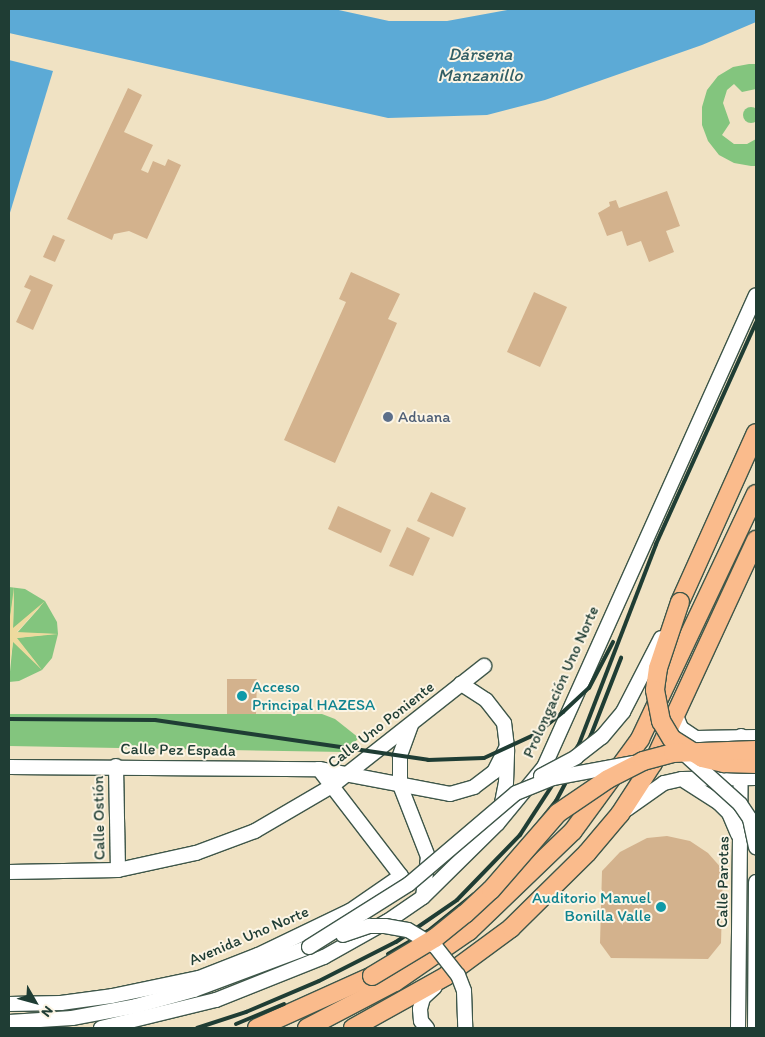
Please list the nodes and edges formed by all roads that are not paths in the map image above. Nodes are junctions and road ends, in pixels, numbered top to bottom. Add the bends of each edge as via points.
1 (756, 296) edge
2 (756, 433) edge
3 (756, 494) edge
4 (756, 540) edge
5 (750, 565) edge
6 (680, 602) junction
7 (484, 666) dead end
8 (461, 684) junction
9 (675, 713) junction
10 (411, 724) junction
11 (741, 736) junction
12 (756, 737) edge
13 (672, 739) junction
14 (507, 747) junction
15 (756, 750) edge
16 (643, 761) junction
17 (756, 764) edge
18 (116, 766) junction
19 (9, 767) edge
20 (319, 770) junction
21 (346, 775) junction
22 (741, 778) junction
23 (756, 778) edge
24 (682, 779) junction
25 (400, 785) junction
26 (332, 786) junction
27 (516, 793) junction
28 (620, 814) junction
29 (498, 823) junction
30 (742, 845) junction
31 (756, 846) edge
32 (118, 870) junction
33 (9, 872) edge
34 (756, 882) edge
35 (422, 897) junction
36 (309, 947) junction
37 (446, 976) junction
38 (9, 1004) edge
39 (9, 1022) edge
40 (101, 1028) edge
41 (257, 1028) edge
42 (307, 1028) edge
43 (353, 1028) edge
44 (427, 1028) edge
45 (465, 1028) edge
46 (738, 1028) edge
47 (755, 1028) edge

1 - 29 street, Prolongación Uno Norte via 544,767
2 - 6 main road
3 - 42 main road via 640,740 573,831 469,931 395,982
4 - 5 main road
5 - 9 main road
6 - 13 main road, bridge via 658,668 656,690 661,721
6 - 27 street, bridge via 623,712 608,730 576,757
7 - 8 street, Calle Uno Poniente
8 - 10 street, Calle Uno Poniente
8 - 14 street via 486,700 504,723
9 - 11 street via 681,728 690,736
9 - 28 main road via 653,763
10 - 21 street, Calle Uno Poniente
10 - 25 street via 400,756
11 - 12 street
11 - 22 street, Calle Parotas
13 - 17 main road, bridge via 702,758 724,763
13 - 31 street, bridge via 688,760 740,804 750,819
14 - 25 street via 494,772 474,787 450,794
14 - 29 street via 506,784
15 - 16 main road, bridge via 673,753
16 - 27 street, bridge via 553,778
16 - 41 main road, bridge via 579,796 558,813 491,890 435,938 372,976
18 - 19 street, Calle Pez Espada
18 - 20 street, Calle Pez Espada
18 - 32 street, Calle Ostión
20 - 21 street, Calle Pez Espada
20 - 26 street
21 - 25 street, Calle Pez Espada
21 - 26 street, Calle Uno Poniente
22 - 23 street
22 - 24 street
22 - 30 street, Calle Parotas
24 - 28 street via 664,783
24 - 30 street via 710,795 729,813
25 - 35 street via 428,857
26 - 32 street, Calle Uno Poniente via 255,830 196,853
26 - 38 street, Avenida Uno Norte via 401,876 350,911 258,955 199,978 78,1000
27 - 36 street, bridge via 409,884
28 - 37 main road via 587,853 512,928
29 - 35 street, Prolongación Uno Norte
30 - 46 street, Calle Parotas
32 - 33 street, Calle Uno Poniente
34 - 47 street
35 - 40 street, Prolongación Uno Norte via 388,922 324,957 216,1000
36 - 39 street via 202,988 136,1006 72,1018
36 - 45 street, bridge via 369,926 408,930 446,957 458,975 467,1009
37 - 43 main road
37 - 44 street via 423,998 421,1021

